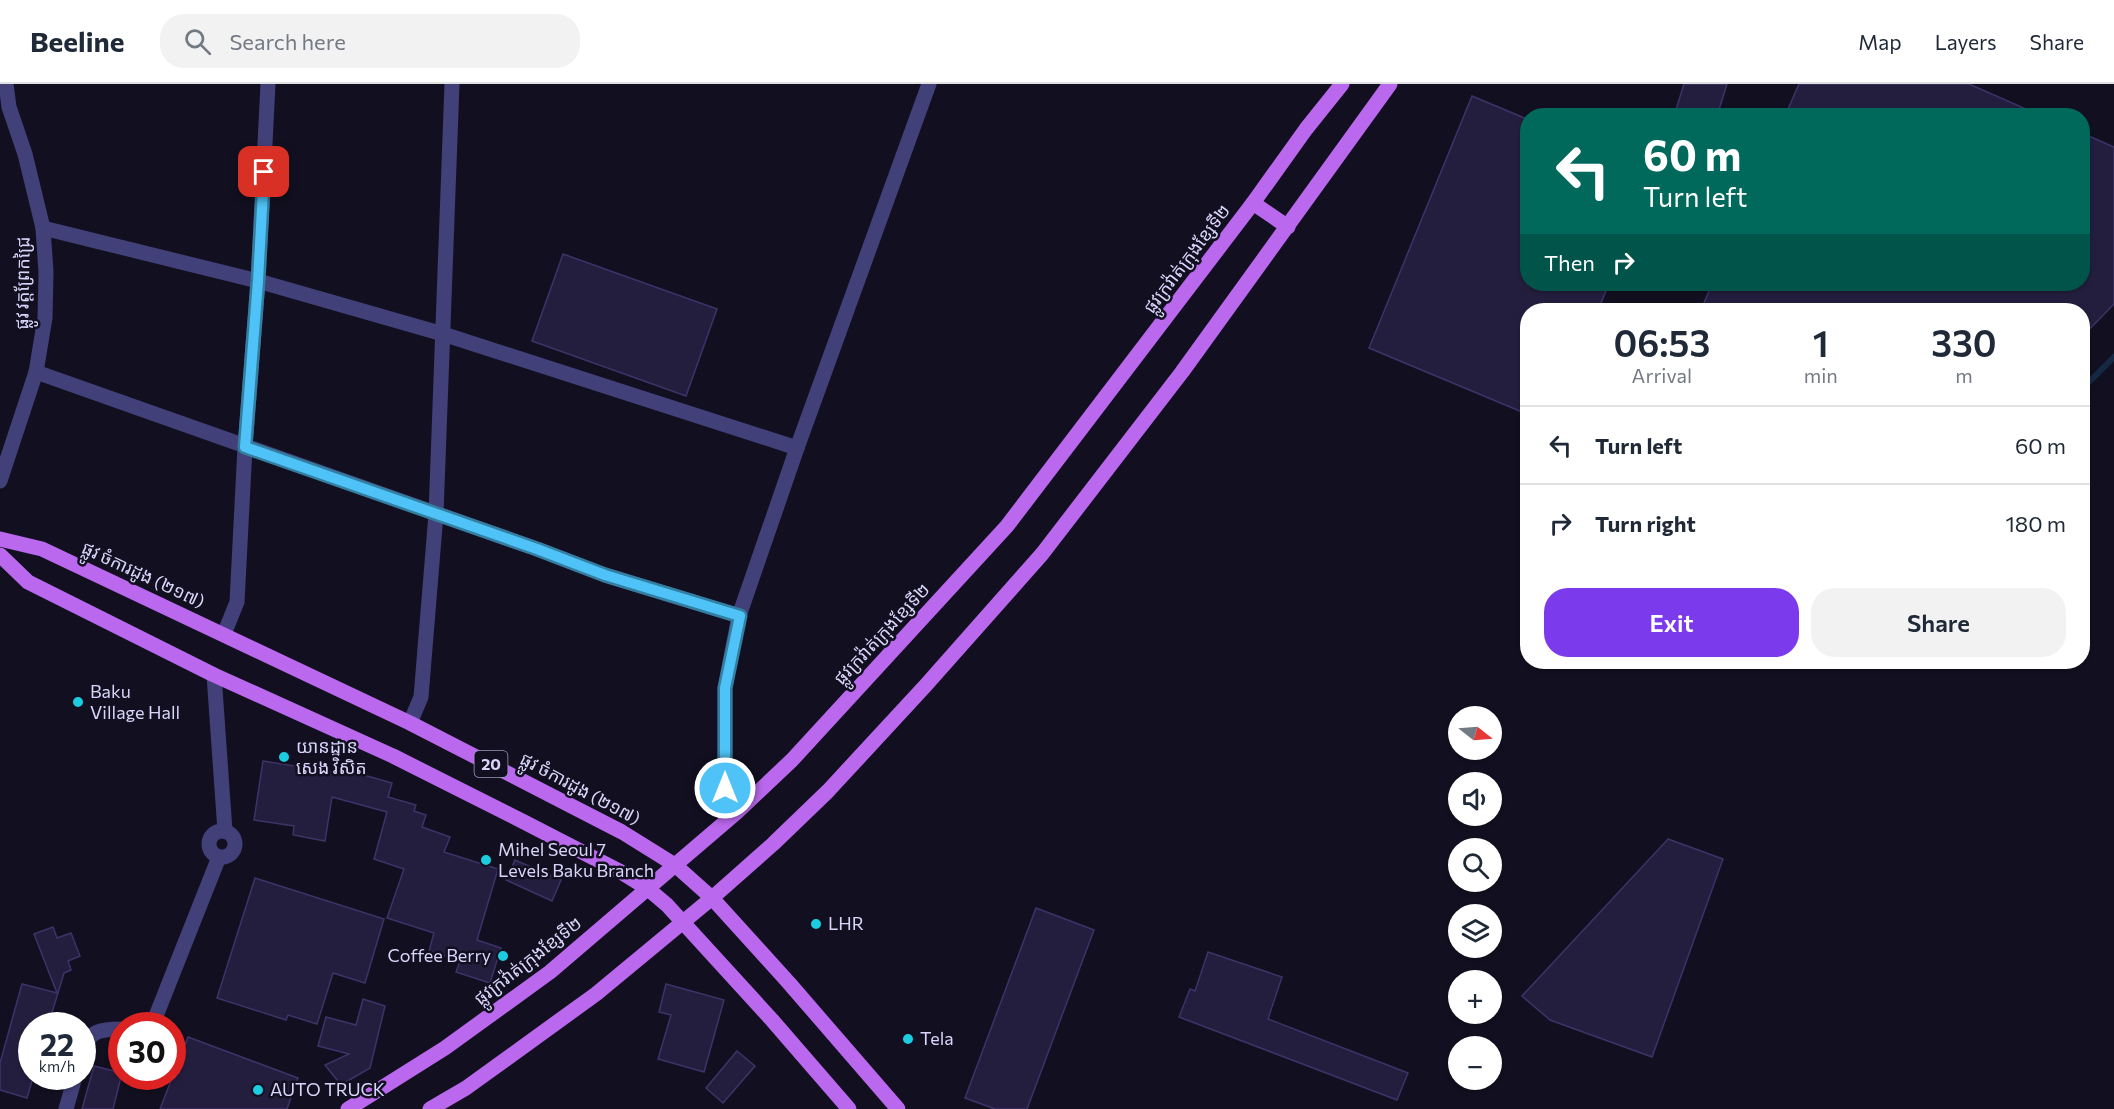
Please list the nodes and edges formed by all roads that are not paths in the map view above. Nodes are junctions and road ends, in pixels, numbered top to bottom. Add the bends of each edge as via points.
1 (6, 84) edge
2 (268, 84) edge
3 (452, 84) edge
4 (929, 84) edge
5 (1342, 84) edge
6 (1390, 84) edge
7 (1253, 203) junction
8 (1288, 227) junction
9 (43, 228) junction
10 (258, 281) junction
11 (442, 334) junction
12 (36, 372) junction
13 (245, 447) junction
14 (797, 448) junction
15 (0, 482) edge
16 (436, 514) junction
17 (0, 539) edge
18 (0, 555) edge
19 (740, 616) junction
20 (224, 634) junction
21 (214, 675) junction
22 (410, 723) junction
23 (737, 812) junction
24 (675, 865) junction
25 (647, 888) junction
26 (711, 898) junction
27 (682, 922) junction
28 (158, 1012) edge
29 (71, 1090) edge
30 (66, 1109) edge
31 (348, 1109) edge
32 (430, 1109) edge
33 (849, 1109) edge
34 (898, 1109) edge

1 - 9 street, ផ្លូវ វត្តព្រែកជ្រៃ
2 - 10 street
3 - 11 street
4 - 14 street
5 - 7 main road, ផ្លូវក្រវ៉ាត់ក្រុងខ្សែទី២
6 - 8 main road
7 - 8 main road
7 - 23 main road, ផ្លូវក្រវ៉ាត់ក្រុងខ្សែទី២ via 1007,526 792,760
8 - 26 main road via 1042,554 828,790
9 - 10 street
9 - 12 street, ផ្លូវ វត្តព្រែកជ្រៃ via 45,318
10 - 11 street
10 - 13 street
11 - 14 street
11 - 16 street
12 - 13 street
12 - 15 street, ផ្លូវ វត្តព្រែកជ្រៃ
13 - 16 street
13 - 20 street via 237,602
14 - 19 street
16 - 19 street via 605,575
16 - 22 street via 421,697
17 - 20 main road, ផ្លូវ ចំការដូង (២១៧) / 20 via 42,549
18 - 21 main road, 20 via 28,582
19 - 23 street via 725,688 725,788
20 - 22 main road, ផ្លូវ ចំការដូង (២១៧) / 20
21 - 25 main road, 20 via 393,756
21 - 28 street via 225,831 213,834 209,841 212,853 219,857
22 - 24 main road, ផ្លូវ ចំការដូង (២១៧) / 20 via 622,832
23 - 24 main road, ផ្លូវក្រវ៉ាត់ក្រុងខ្សែទី២
24 - 25 main road, ផ្លូវក្រវ៉ាត់ក្រុងខ្សែទី២
24 - 26 main road, ផ្លូវ ចំការដូង (២១៧) / 20
25 - 27 main road, 20
25 - 31 main road, ផ្លូវក្រវ៉ាត់ក្រុងខ្សែទី២ via 550,972 445,1048
26 - 27 main road
26 - 34 main road, ផ្លូវ ចំការដូង (២១៧) / 20
27 - 32 main road via 596,994 466,1088
27 - 33 main road, 20
29 - 30 street

